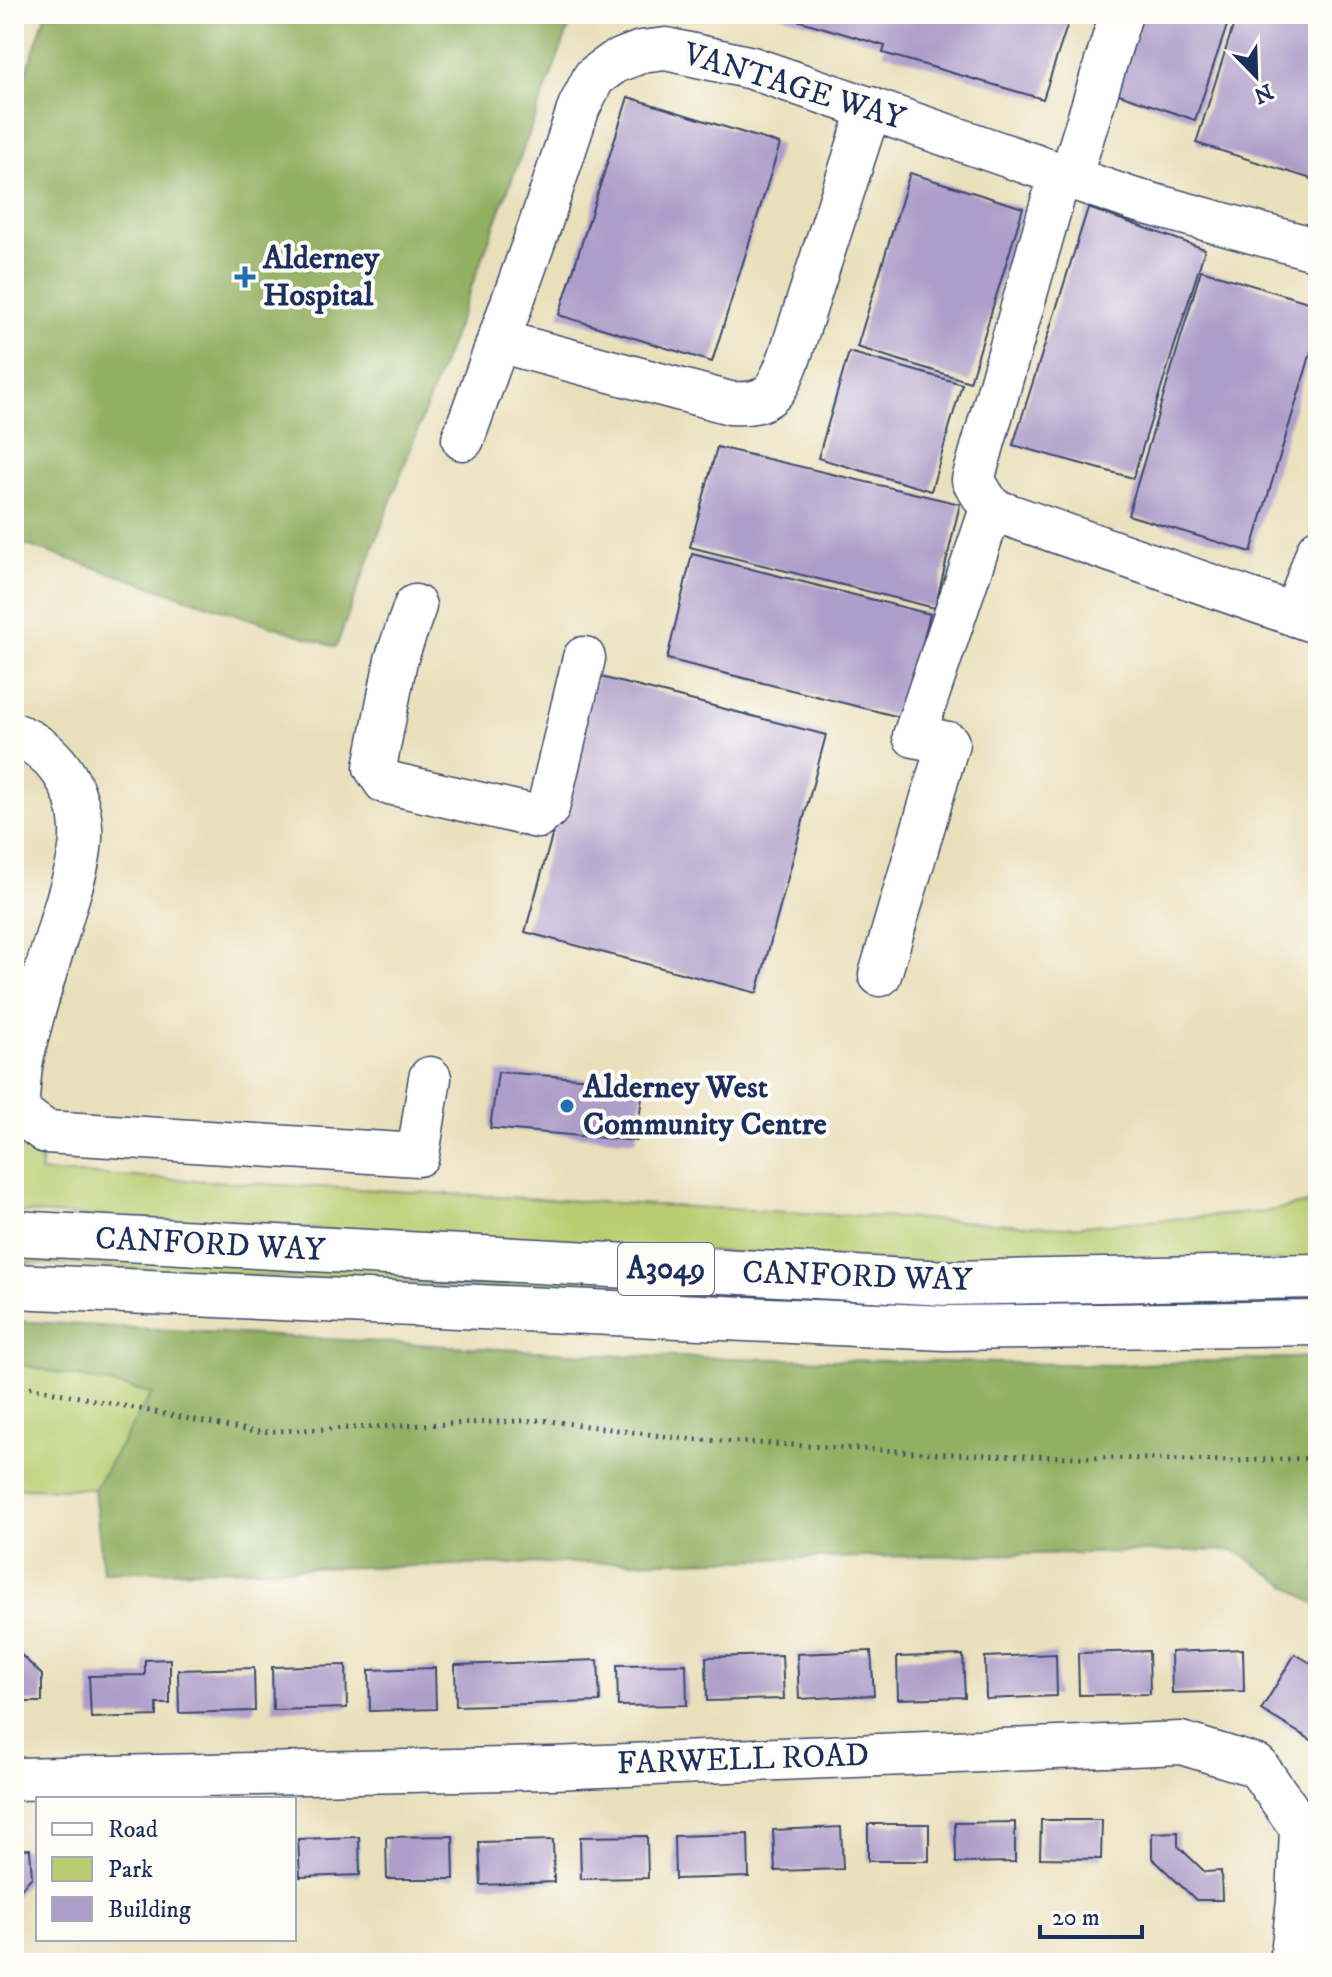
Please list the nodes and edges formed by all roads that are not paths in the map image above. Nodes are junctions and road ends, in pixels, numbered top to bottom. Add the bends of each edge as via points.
1 (1121, 14) edge
2 (870, 108) junction
3 (1065, 176) junction
4 (1318, 250) edge
5 (498, 341) junction
6 (463, 439) dead end
7 (991, 509) junction
8 (1318, 550) edge
9 (415, 606) dead end
10 (1307, 619) edge
11 (584, 658) dead end
12 (14, 734) edge
13 (880, 975) dead end
14 (430, 1078) dead end
15 (14, 1233) edge
16 (1318, 1276) edge
17 (14, 1286) edge
18 (1318, 1323) edge
19 (14, 1779) edge
20 (1291, 1963) edge

1 - 3 street
2 - 3 street, VANTAGE WAY
2 - 5 street, VANTAGE WAY via 696,54 666,49 615,62 594,77 579,107
2 - 5 street via 790,356 767,397 753,404 730,403
3 - 4 street, VANTAGE WAY
3 - 7 street via 973,480
5 - 6 street, VANTAGE WAY
7 - 10 street
7 - 13 street via 914,736 948,743
8 - 10 street
9 - 11 street via 396,660 375,767 385,782 538,817 548,808
12 - 14 street via 50,754 68,778 81,829 76,865 23,1053 17,1111 46,1132 418,1155
15 - 16 highway, CANFORD WAY / A3049 via 946,1283
17 - 18 highway, CANFORD WAY / A3049 via 945,1328
19 - 20 street, FARWELL ROAD via 552,1768 1181,1743 1257,1766 1301,1828

